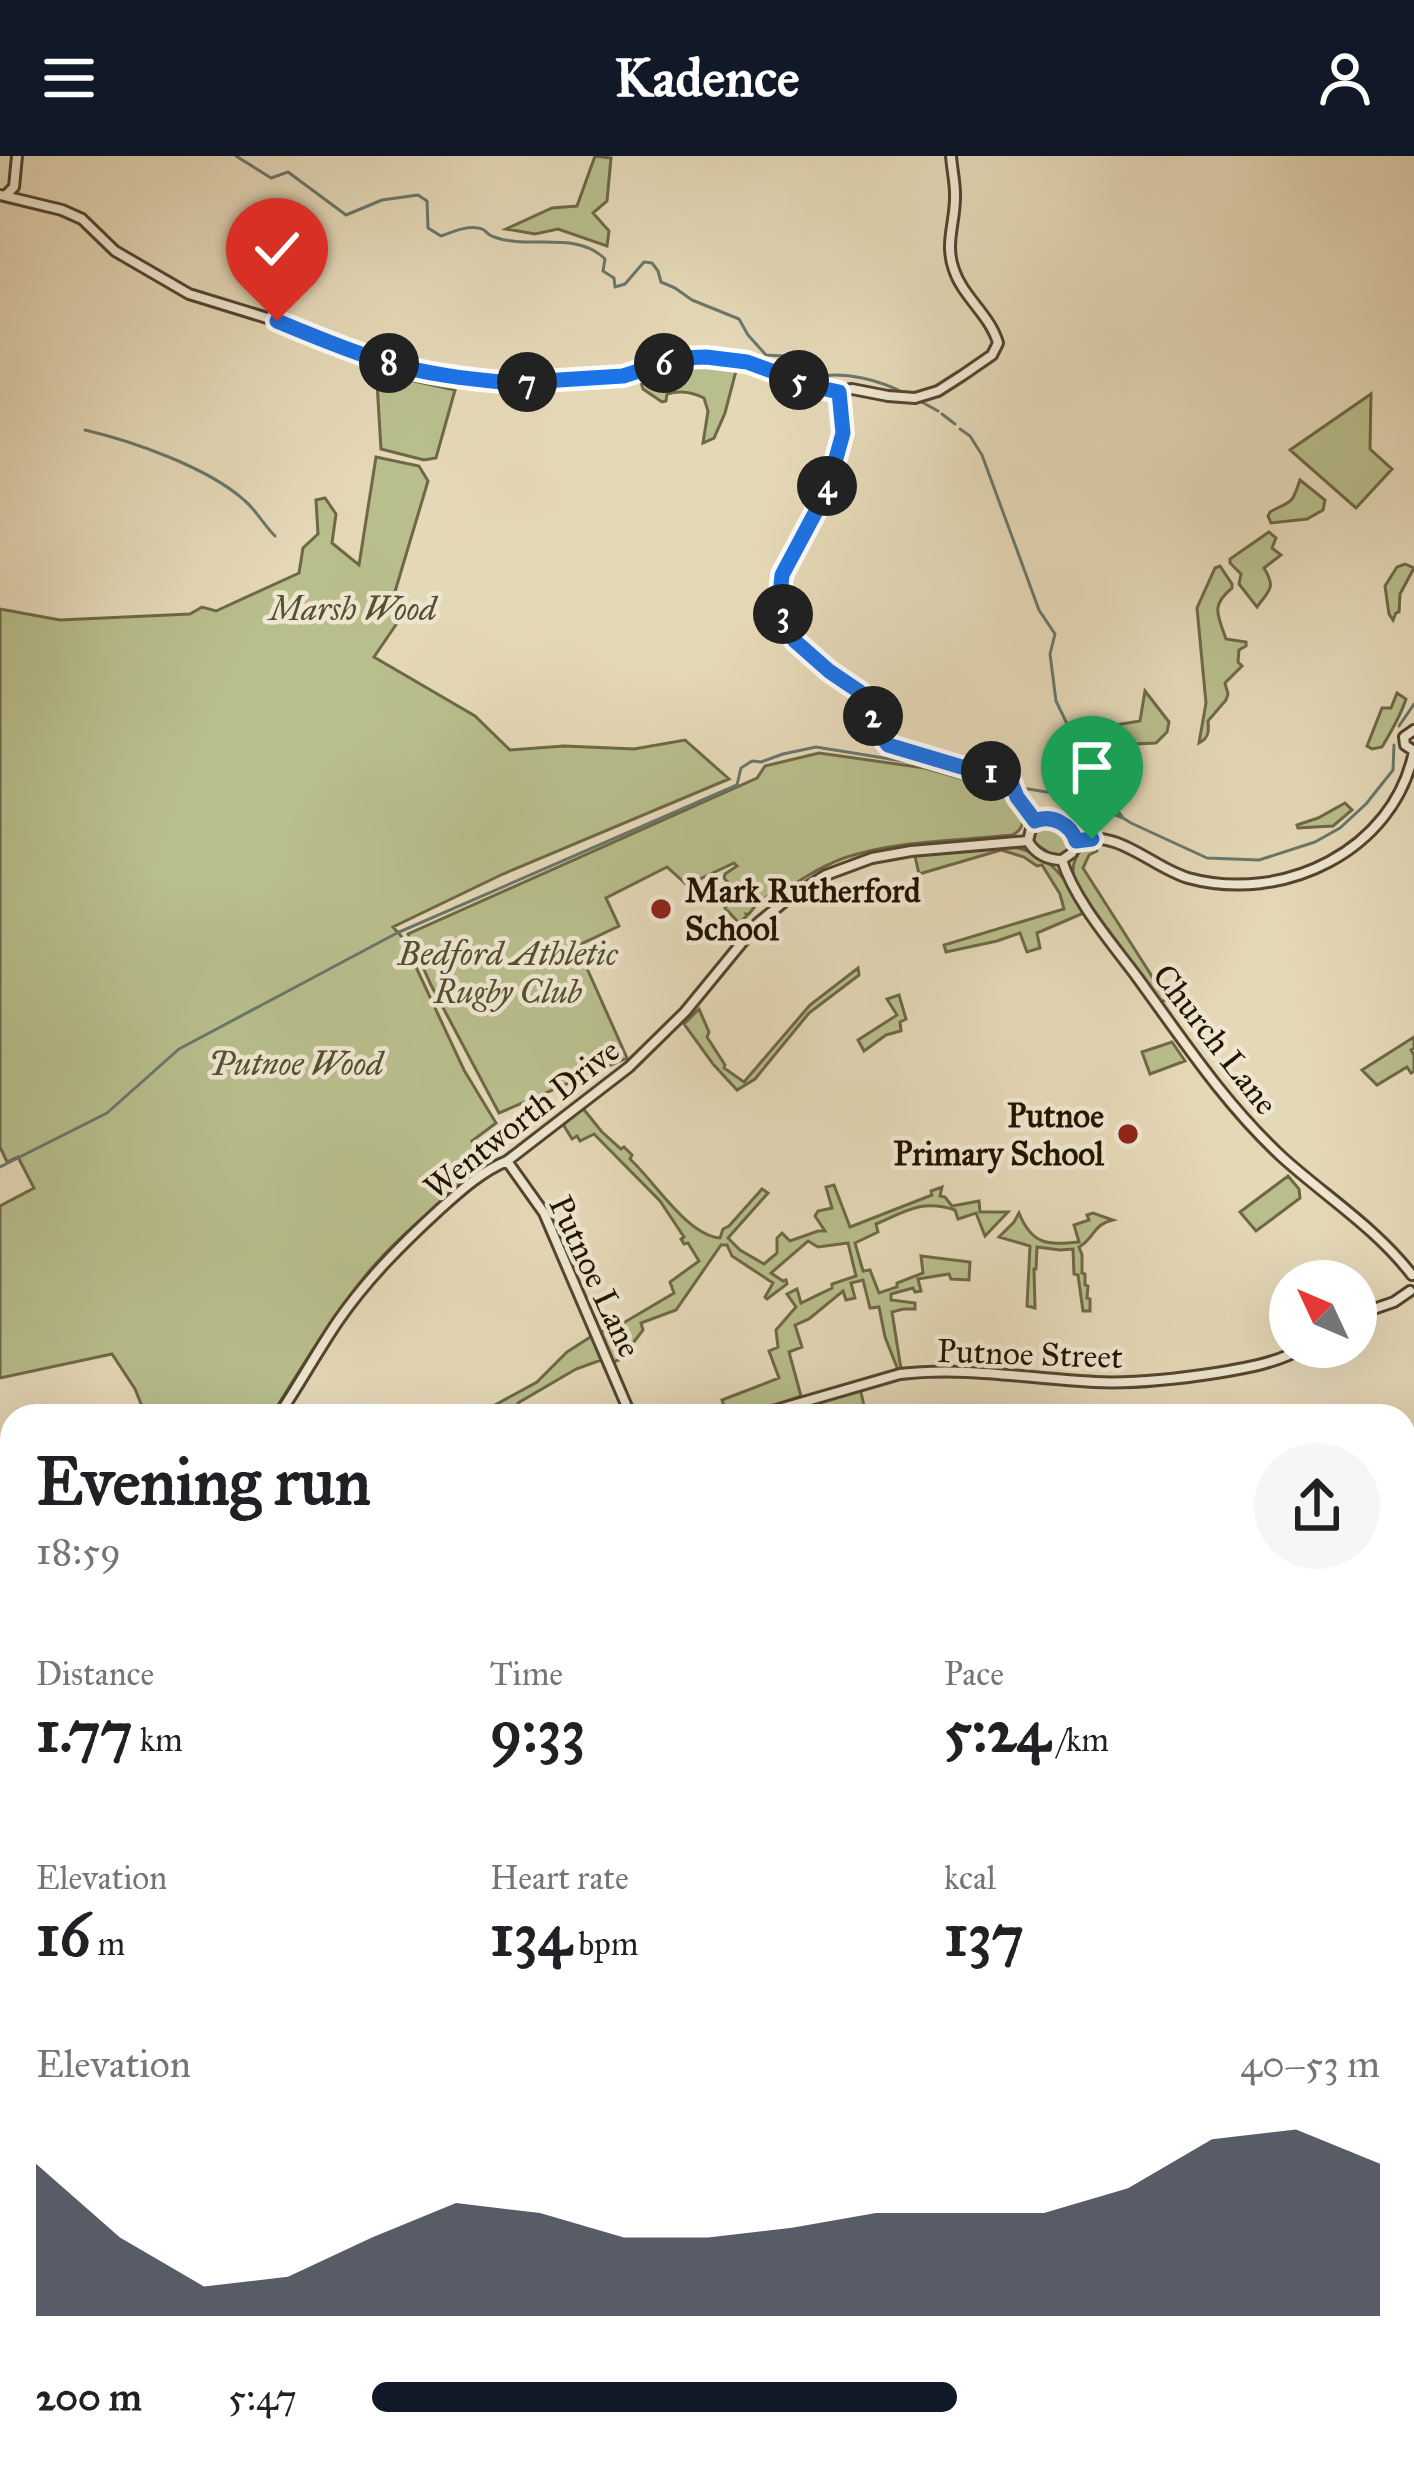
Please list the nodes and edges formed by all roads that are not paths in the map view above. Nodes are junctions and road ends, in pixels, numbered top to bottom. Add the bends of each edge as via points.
1 (17, 156) edge
2 (951, 156) edge
3 (14, 187) junction
4 (3, 196) edge
5 (20, 200) junction
6 (839, 392) junction
7 (1414, 730) edge
8 (1414, 751) edge
9 (1035, 821) junction
10 (1028, 841) junction
11 (1076, 841) junction
12 (1062, 860) junction
13 (507, 1161) junction
14 (1413, 1274) edge
15 (1412, 1292) edge
16 (1377, 1308) edge
17 (1269, 1362) edge
18 (286, 1404) edge
19 (626, 1404) edge
20 (790, 1404) edge

1 - 3 street
2 - 6 street via 951,262 998,343 938,391 912,398
3 - 4 street
3 - 5 street
4 - 5 street
5 - 6 street via 82,219 115,251 203,299 383,362 511,383 623,376 706,357
6 - 9 street via 843,433 832,473 782,575 788,629 860,692 888,745 1001,773
7 - 8 street via 1403,741
8 - 11 street via 1396,800 1365,837 1284,880 1232,885 1186,877 1117,843
9 - 10 street
9 - 11 street via 1066,825
10 - 12 street
10 - 13 street, Wentworth Drive via 911,851 826,875 758,922 629,1067
11 - 12 street
12 - 14 street, Church Lane via 1102,930 1214,1085
13 - 18 street, Wentworth Drive via 455,1196 380,1268
13 - 19 street, Putnoe Lane via 544,1213
14 - 15 street via 1406,1283
15 - 16 street
17 - 20 street, Putnoe Street via 1126,1382 900,1374

